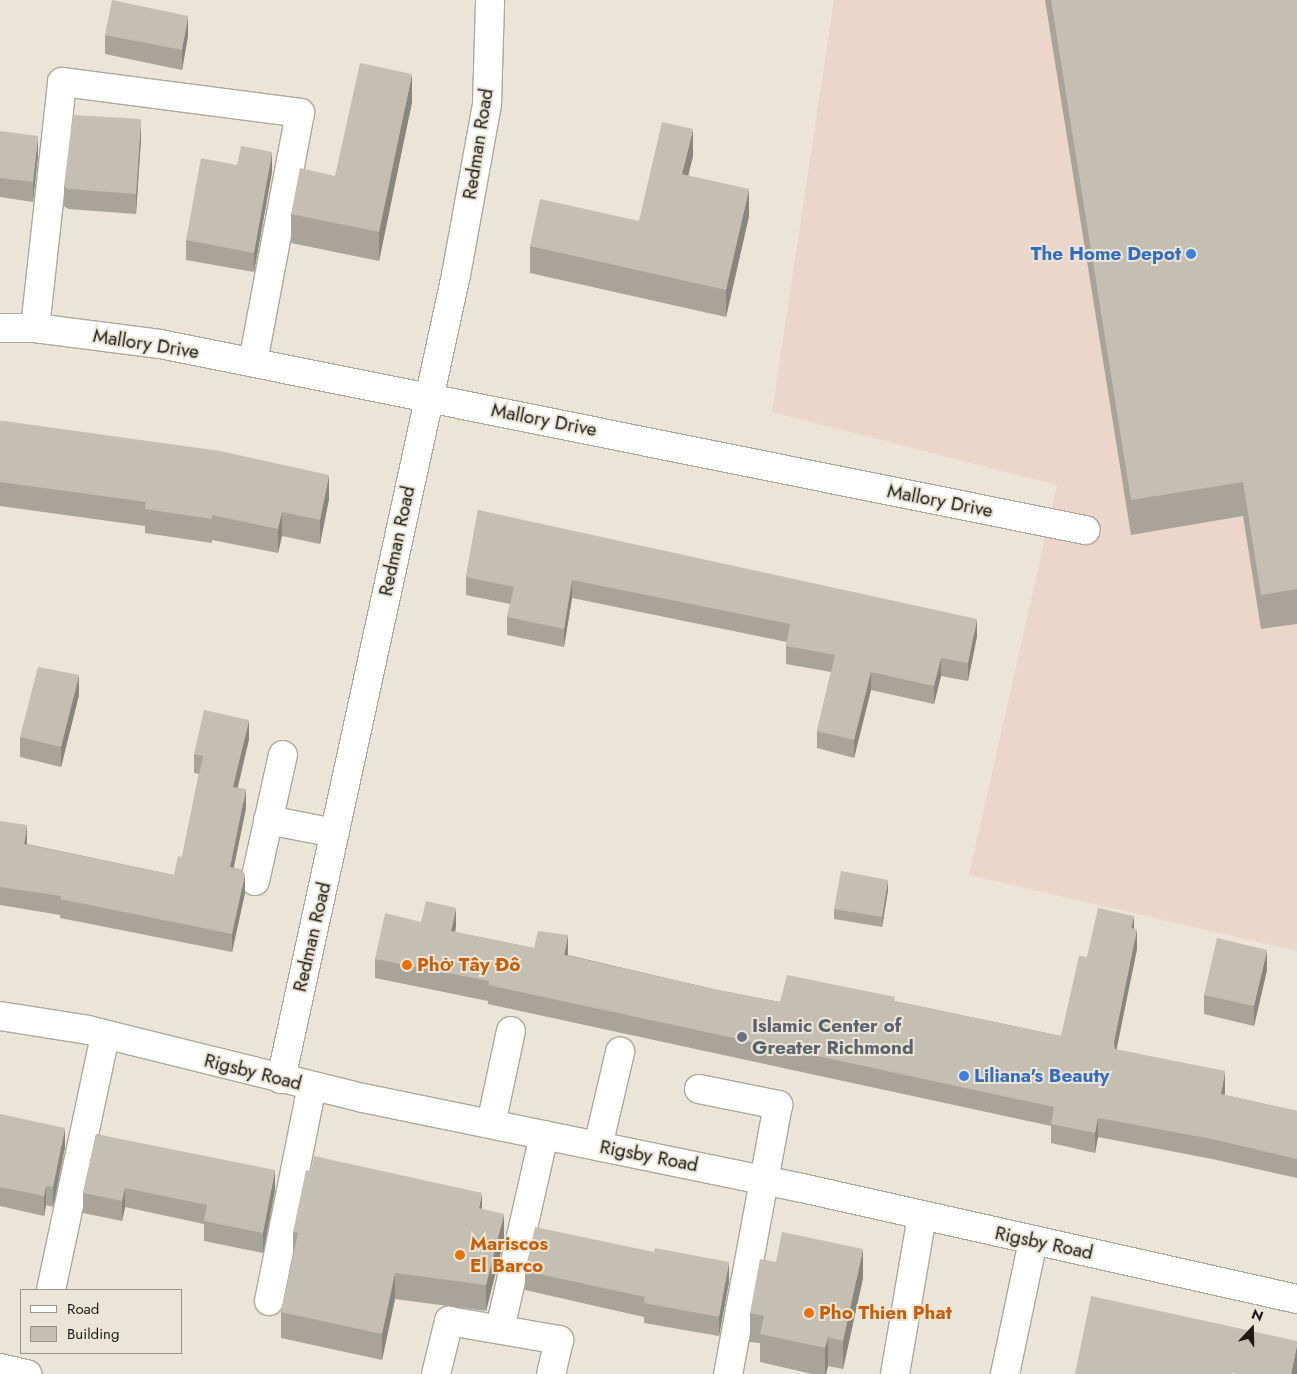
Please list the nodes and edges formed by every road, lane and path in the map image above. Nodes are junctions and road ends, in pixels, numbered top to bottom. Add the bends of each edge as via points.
1 (490, 0) edge
2 (0, 328) edge
3 (35, 328) junction
4 (253, 362) junction
5 (428, 397) junction
6 (1085, 530) dead end
7 (283, 755) dead end
8 (268, 820) junction
9 (335, 833) junction
10 (255, 881) dead end
11 (0, 1016) edge
12 (511, 1030) dead end
13 (105, 1035) junction
14 (620, 1052) dead end
15 (282, 1079) junction
16 (312, 1086) junction
17 (699, 1089) dead end
18 (491, 1124) junction
19 (544, 1135) junction
20 (598, 1146) junction
21 (764, 1180) junction
22 (922, 1216) junction
23 (1033, 1241) junction
24 (51, 1289) edge
25 (1297, 1299) edge
26 (269, 1300) dead end
27 (500, 1329) junction
28 (0, 1368) edge
29 (27, 1374) edge
30 (436, 1374) edge
31 (551, 1374) edge
32 (728, 1374) edge
33 (895, 1374) edge
34 (1005, 1374) edge

1 - 5 street, Redman Road via 487,104 456,275
2 - 3 street, Mallory Drive
3 - 4 street, Mallory Drive via 160,344
3 - 4 street via 62,82 300,113
4 - 5 street, Mallory Drive
5 - 6 street, Mallory Drive
5 - 9 street, Redman Road
7 - 8 street
8 - 9 street
8 - 10 street
9 - 15 street, Redman Road
11 - 13 street, Rigsby Road
12 - 18 street
13 - 15 street, Rigsby Road
13 - 24 street
14 - 20 street
15 - 16 street, Rigsby Road
16 - 18 street, Rigsby Road
16 - 26 street
17 - 21 street via 778,1105
18 - 19 street, Rigsby Road
19 - 20 street, Rigsby Road
19 - 27 street
20 - 21 street, Rigsby Road
21 - 22 street, Rigsby Road
21 - 32 street
22 - 23 street, Rigsby Road
22 - 33 street
23 - 25 street, Rigsby Road
23 - 34 street
27 - 30 street via 449,1321
27 - 31 street via 559,1340
28 - 29 street

